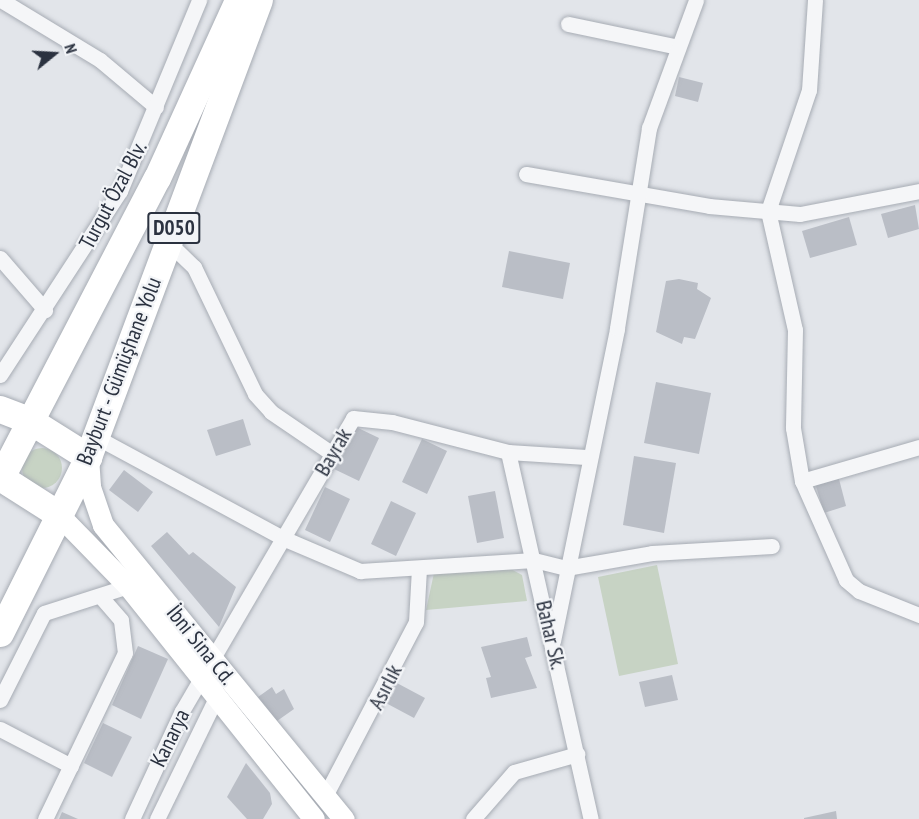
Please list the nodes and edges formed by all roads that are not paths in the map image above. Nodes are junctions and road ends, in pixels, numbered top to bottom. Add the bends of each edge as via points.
1 (1, 0) edge
2 (199, 0) edge
3 (238, 0) edge
4 (259, 0) edge
5 (696, 0) edge
6 (815, 0) edge
7 (568, 24) dead end
8 (678, 47) junction
9 (156, 107) junction
10 (526, 174) dead end
11 (919, 191) edge
12 (636, 194) junction
13 (768, 211) junction
14 (169, 243) junction
15 (0, 258) edge
16 (45, 310) junction
17 (0, 375) edge
18 (0, 409) edge
19 (29, 420) junction
20 (92, 447) junction
21 (919, 447) edge
22 (508, 452) junction
23 (331, 453) junction
24 (586, 457) junction
25 (0, 478) edge
26 (802, 481) junction
27 (58, 514) junction
28 (285, 539) junction
29 (772, 546) dead end
30 (534, 560) junction
31 (566, 568) junction
32 (419, 569) junction
33 (128, 586) junction
34 (100, 596) junction
35 (919, 615) edge
36 (0, 633) edge
37 (553, 641) junction
38 (213, 660) junction
39 (200, 682) junction
40 (0, 700) edge
41 (215, 700) junction
42 (0, 729) edge
43 (577, 754) junction
44 (71, 766) junction
45 (325, 796) junction
46 (305, 815) edge
47 (45, 819) edge
48 (132, 819) edge
49 (157, 819) edge
50 (344, 819) edge
51 (473, 819) edge
52 (591, 819) edge

1 - 9 street via 108,66
2 - 9 street, Turgut Özal Blv.
3 - 19 highway, Bayburt - Gümüşhane Yolu / D050 via 157,178
4 - 14 highway, Bayburt - Gümüşhane Yolu / D050
5 - 8 street
6 - 13 street via 809,90
7 - 8 street
8 - 12 street via 649,128
9 - 16 street, Turgut Özal Blv. via 120,191
10 - 12 street
11 - 13 street via 832,211
12 - 13 street
12 - 24 street via 617,328
13 - 26 street via 795,330 793,428
14 - 20 highway, Bayburt - Gümüşhane Yolu / D050
14 - 23 street via 194,267 255,394 271,412
15 - 16 street
16 - 17 street, Turgut Özal Blv.
18 - 19 highway
19 - 20 highway
19 - 25 highway, Bayburt - Gümüşhane Yolu / D050
20 - 27 highway, Bayburt - Gümüşhane Yolu / D050
20 - 28 street
20 - 38 main road, İbni Sina Cd. via 90,487 103,525
21 - 26 street
22 - 23 street, Bayrak via 366,416 353,418
22 - 24 street, Bayrak
22 - 30 street, Bahar Sk.
23 - 28 street, Bayrak
24 - 31 street
25 - 27 highway
26 - 35 street via 846,580 859,591
27 - 33 main road, İbni Sina Cd.
27 - 36 highway, Bayburt - Gümüşhane Yolu / D050
28 - 32 street via 360,571
28 - 38 street, Bayrak
29 - 31 street via 652,553
30 - 31 street
30 - 32 street
30 - 37 street, Bahar Sk.
31 - 37 street
32 - 45 street, Asırlık via 416,622
33 - 34 street
33 - 39 main road, İbni Sina Cd.
34 - 40 street via 44,614
34 - 44 street via 121,620 125,653
37 - 43 street, Bahar Sk.
38 - 39 street, Kanarya
38 - 41 street
38 - 45 main road, İbni Sina Cd.
39 - 41 main road, İbni Sina Cd.
39 - 48 street, Kanarya
41 - 46 main road, İbni Sina Cd.
41 - 49 street
42 - 44 street
43 - 51 street via 514,772
43 - 52 street, Bahar Sk.
44 - 47 street
45 - 50 main road, İbni Sina Cd.

